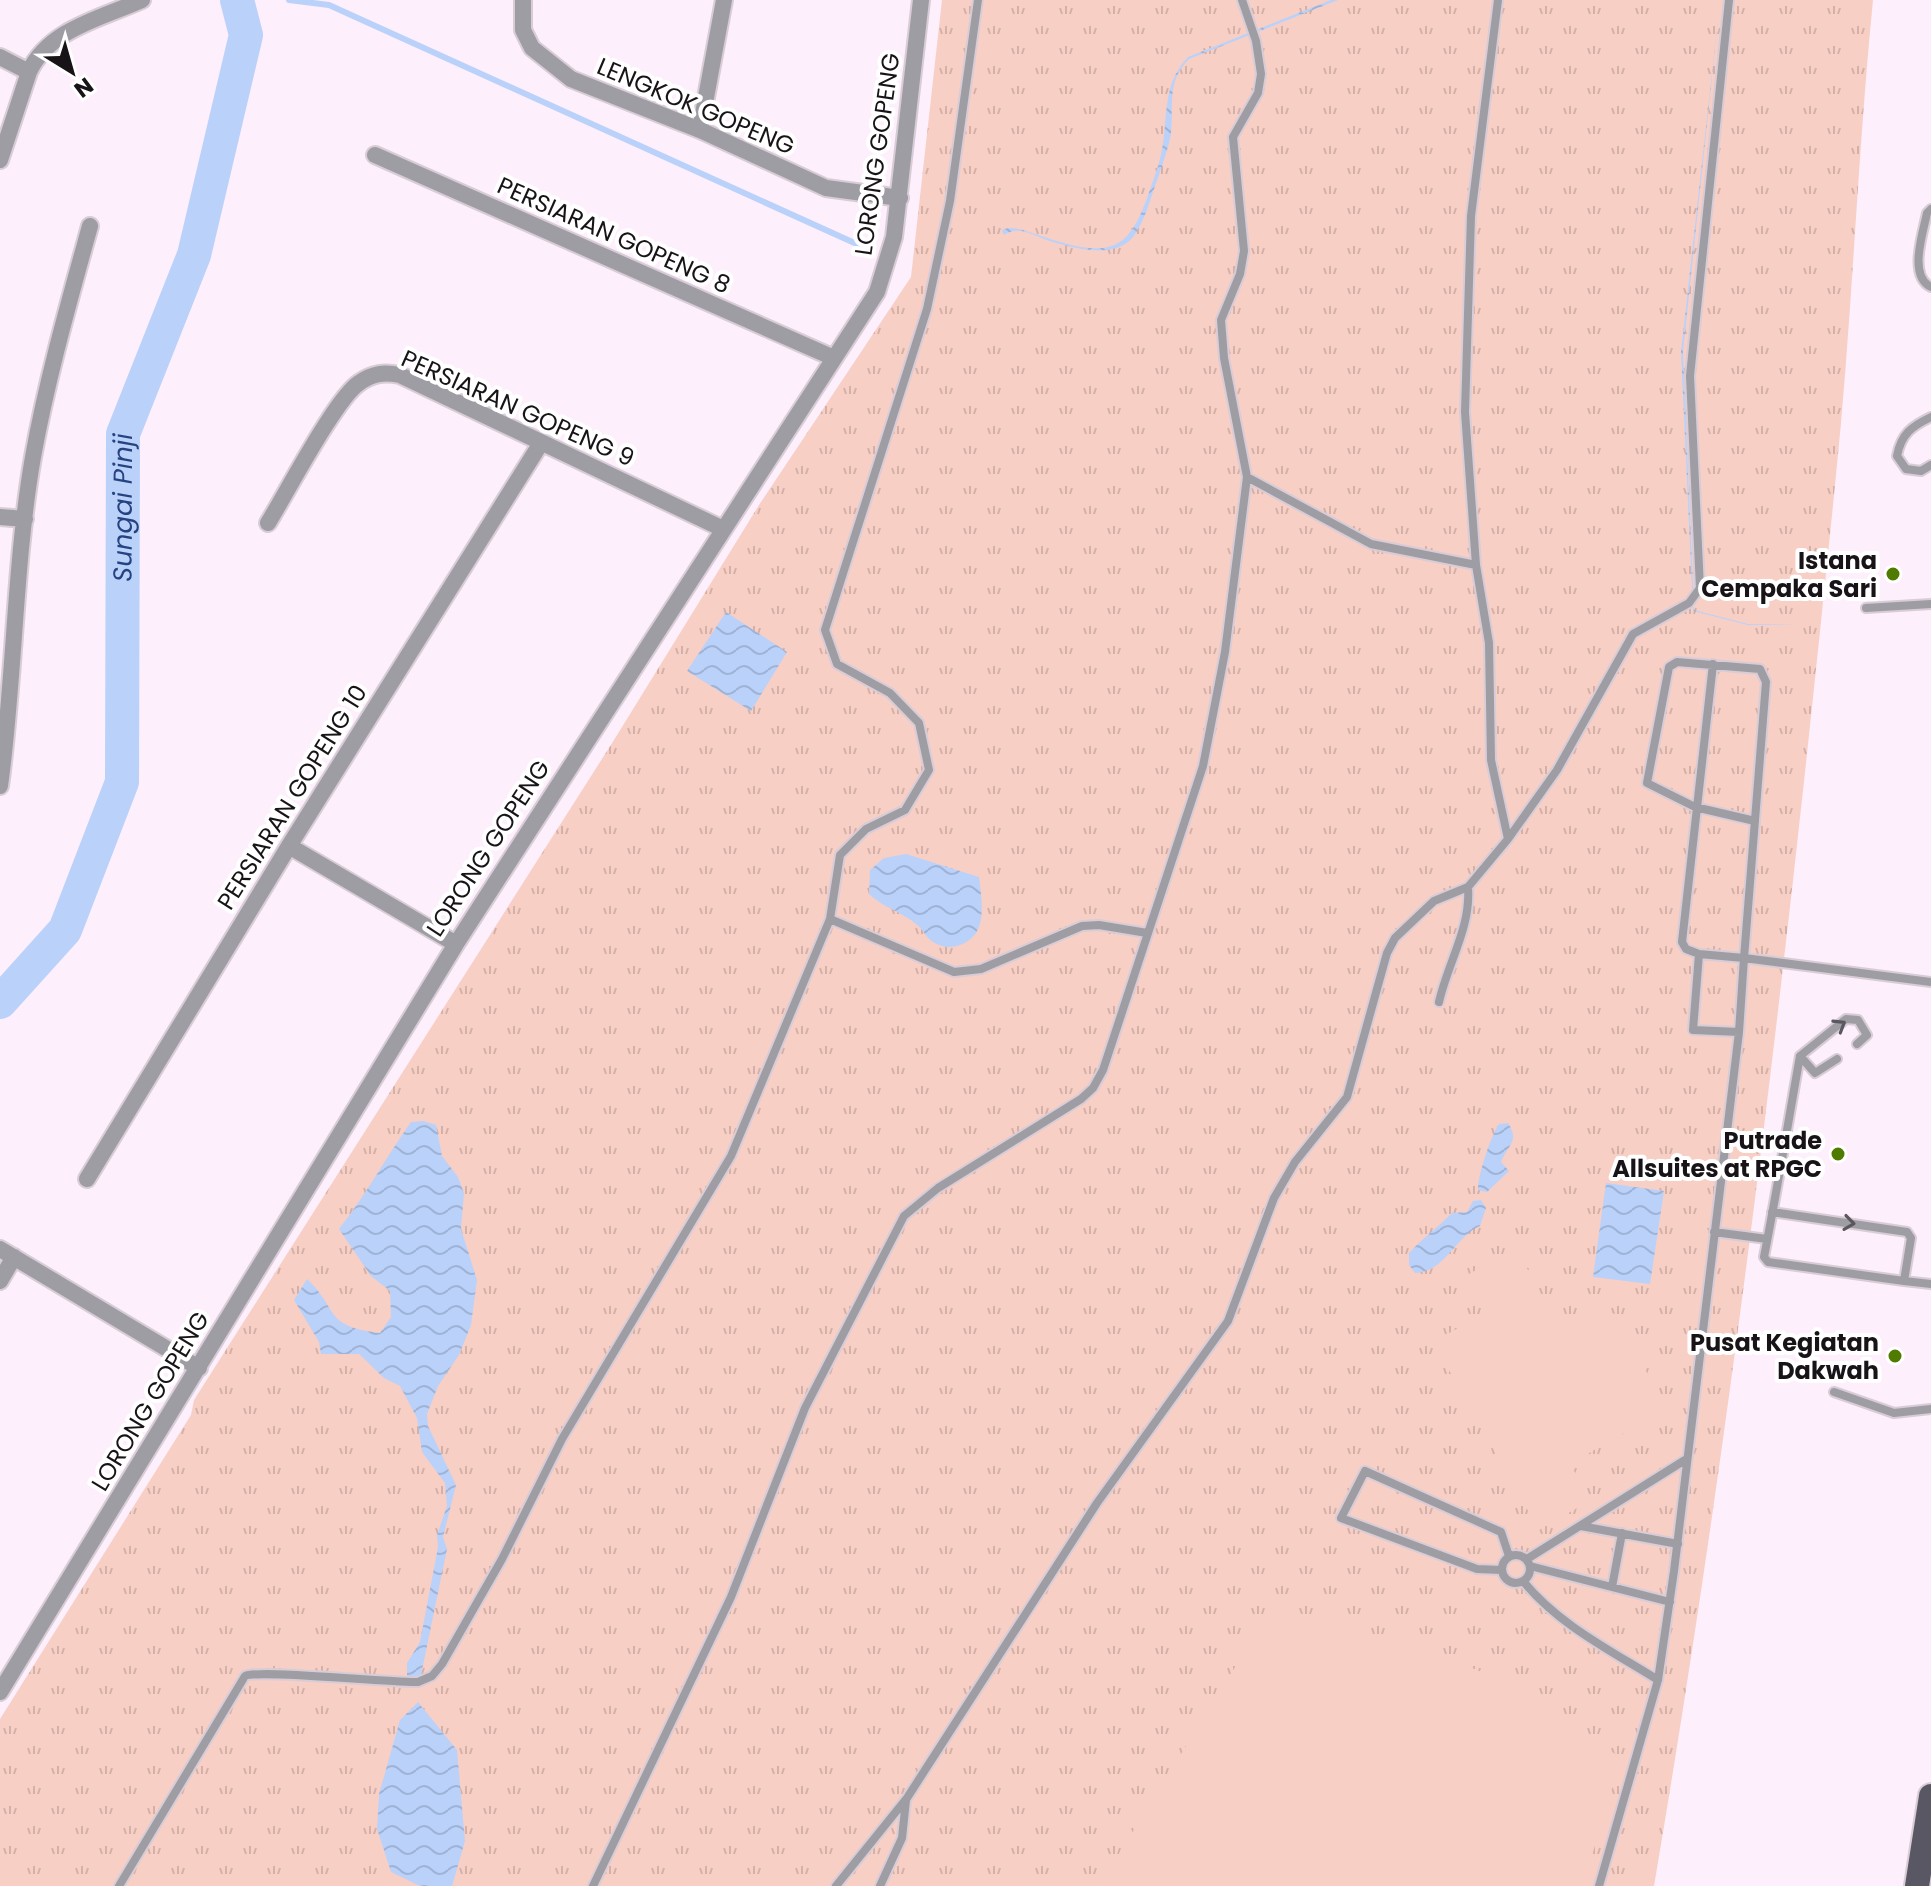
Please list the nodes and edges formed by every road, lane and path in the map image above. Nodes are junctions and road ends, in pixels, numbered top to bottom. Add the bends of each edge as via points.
1 (142, 0) edge
2 (523, 0) edge
3 (724, 0) edge
4 (921, 0) edge
5 (978, 0) edge
6 (1498, 0) edge
7 (1729, 0) edge
8 (1243, 4) edge
9 (0, 57) edge
10 (29, 72) junction
11 (700, 130) junction
12 (375, 155) dead end
13 (0, 160) edge
14 (900, 198) junction
15 (1931, 209) edge
16 (90, 226) dead end
17 (1931, 287) edge
18 (834, 358) junction
19 (1931, 417) edge
20 (541, 443) junction
21 (1931, 465) edge
22 (1247, 477) junction
23 (0, 517) edge
24 (25, 519) junction
25 (268, 523) dead end
26 (721, 528) junction
27 (1476, 565) junction
28 (1931, 604) edge
29 (1866, 608) dead end
30 (1713, 664) junction
31 (0, 786) edge
32 (1695, 807) junction
33 (1755, 821) junction
34 (1508, 839) junction
35 (289, 846) junction
36 (1468, 887) junction
37 (830, 919) junction
38 (1147, 933) junction
39 (456, 944) junction
40 (1699, 954) junction
41 (1744, 958) junction
42 (1931, 982) edge
43 (1439, 1002) dead end
44 (1739, 1032) junction
45 (1857, 1044) dead end
46 (1800, 1056) junction
47 (1837, 1059) dead end
48 (87, 1179) dead end
49 (1772, 1212) junction
50 (1714, 1232) junction
51 (1767, 1239) junction
52 (7, 1253) edge
53 (0, 1281) edge
54 (1904, 1281) junction
55 (1931, 1284) edge
56 (199, 1368) junction
57 (1834, 1392) dead end
58 (1931, 1409) edge
59 (1685, 1460) junction
60 (1581, 1526) junction
61 (1622, 1533) junction
62 (1678, 1544) junction
63 (1509, 1556) junction
64 (1528, 1563) junction
65 (1502, 1570) junction
66 (1523, 1581) junction
67 (1612, 1587) junction
68 (1670, 1602) junction
69 (1658, 1680) junction
70 (0, 1692) edge
71 (1931, 1796) edge
72 (907, 1798) junction
73 (119, 1886) edge
74 (593, 1886) edge
75 (836, 1886) edge
76 (880, 1886) edge
77 (1599, 1886) edge
78 (1917, 1886) edge

1 - 10 street via 56,37 38,52
2 - 11 street, LENGKOK GOPENG via 523,30 546,62 571,79
3 - 11 street
4 - 14 street, LORONG GOPENG
5 - 37 lane via 950,201 927,309 825,630 837,664 890,693 919,723 929,770 905,810 866,829 840,855
6 - 27 lane via 1471,216 1465,412
7 - 34 lane via 1690,376 1700,588 1689,603 1633,634 1557,770
8 - 22 lane via 1261,74 1258,93 1233,137 1244,251 1221,320
9 - 10 street
10 - 13 street
11 - 14 street, LENGKOK GOPENG via 826,188
12 - 18 street, PERSIARAN GOPENG 8
14 - 18 street, LORONG GOPENG via 888,264 877,292
15 - 17 lane via 1918,264 1920,277
16 - 24 street via 58,341
18 - 26 street, LORONG GOPENG
19 - 21 lane via 1900,440 1897,456 1906,469 1921,471
20 - 25 street, PERSIARAN GOPENG 9 via 400,375 372,375 348,393
20 - 26 street, PERSIARAN GOPENG 9
20 - 35 street, PERSIARAN GOPENG 10
22 - 27 lane via 1371,544
22 - 38 lane via 1225,652 1203,766
23 - 24 street
24 - 31 street
26 - 39 street, LORONG GOPENG
27 - 34 lane via 1489,643 1491,760
28 - 29 lane
30 - 32 lane
30 - 32 lane via 1686,661 1669,667 1645,778 1652,787
30 - 33 lane via 1760,669 1764,675
32 - 33 lane
32 - 40 lane via 1682,942
33 - 41 lane
34 - 36 lane
35 - 39 street
35 - 48 street, PERSIARAN GOPENG 10
36 - 43 lane via 1468,921
36 - 72 lane via 1434,901 1395,938 1347,1097 1295,1162 1274,1198 1228,1321 1097,1503
37 - 38 lane via 954,972 981,969 1082,926
37 - 73 lane via 731,1156 562,1439 442,1664 418,1682 303,1678 262,1671 245,1676
38 - 74 lane via 1093,1088 928,1194 904,1216 805,1408 731,1597
39 - 56 street, LORONG GOPENG
40 - 41 lane
40 - 44 lane via 1693,1030
41 - 42 lane
41 - 44 lane
44 - 50 lane
46 -> 45 lane via 1846,1019 1858,1020 1866,1031
46 - 47 lane via 1815,1073
46 - 49 lane
49 - 51 lane
49 -> 54 lane via 1907,1232 1911,1238
50 - 51 lane
50 - 59 lane
51 - 54 lane via 1768,1262
52 - 53 street
52 - 56 street
54 - 55 lane
56 - 70 street, LORONG GOPENG
57 - 58 lane via 1894,1413
59 - 60 lane
59 - 62 lane
60 - 61 lane
60 - 64 lane
61 - 62 lane
61 - 67 lane
62 - 68 lane
63 - 64 lane
63 - 65 lane
63 - 65 lane via 1501,1532 1365,1471 1341,1518 1477,1569
64 - 66 lane
64 - 67 lane
65 - 66 lane via 1507,1580
66 - 69 lane via 1566,1623
67 - 68 lane
68 - 69 lane
69 - 77 lane
71 - 78 main road
72 - 75 lane
72 - 76 lane via 902,1838

